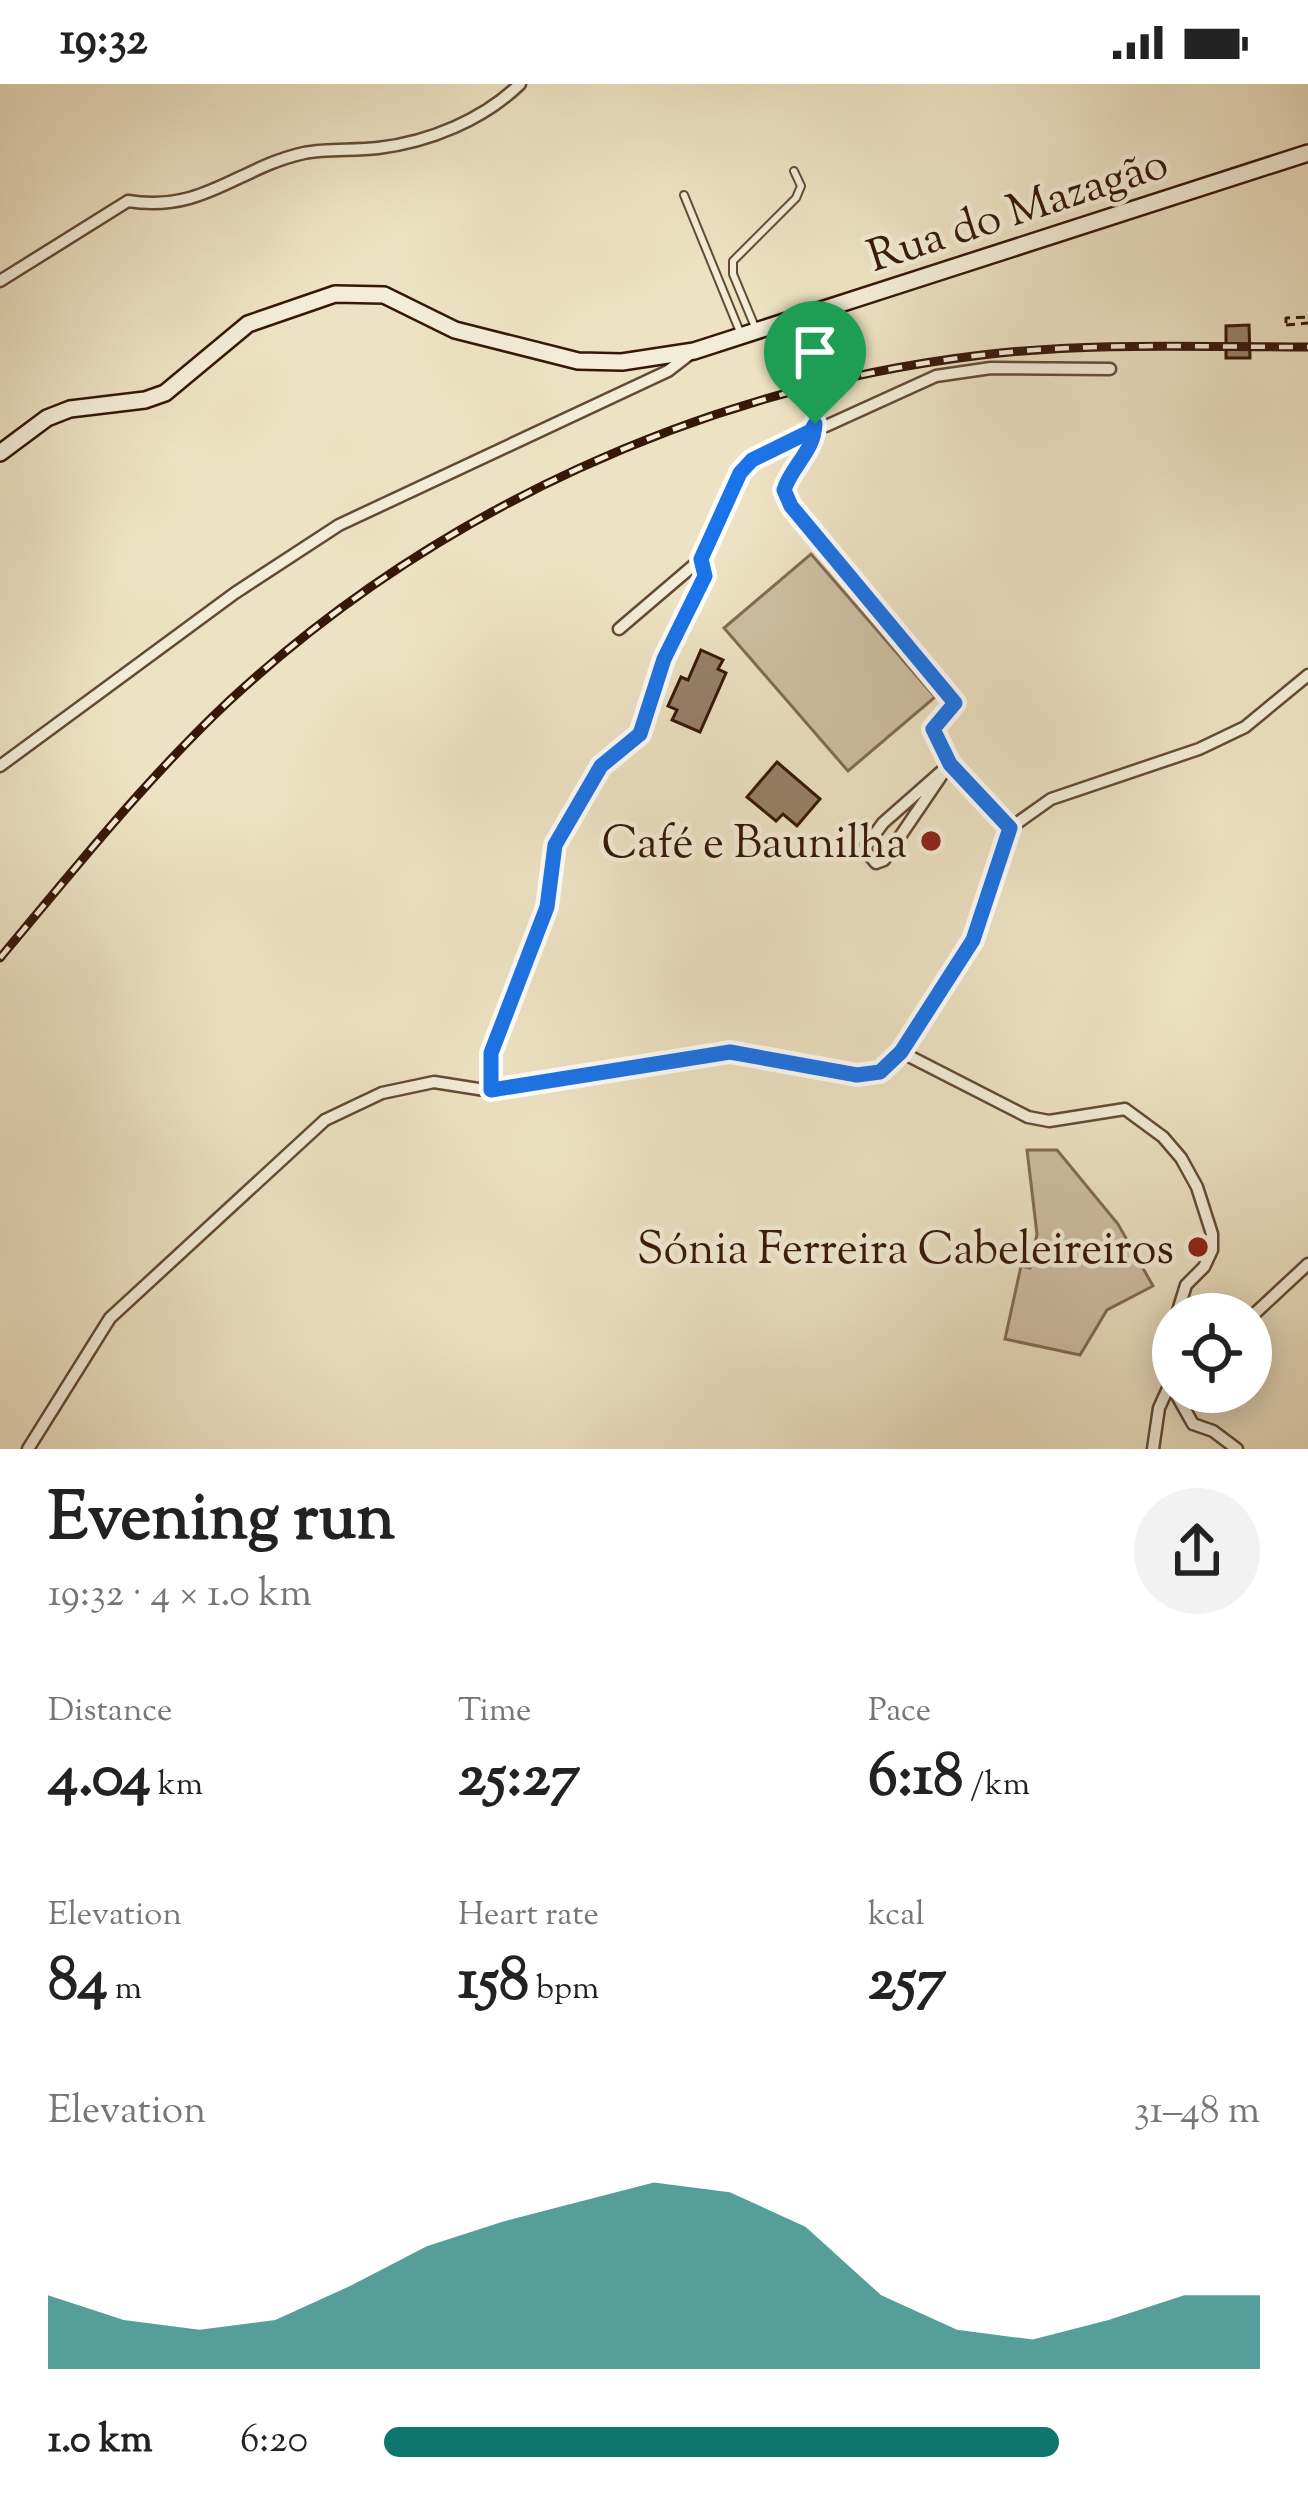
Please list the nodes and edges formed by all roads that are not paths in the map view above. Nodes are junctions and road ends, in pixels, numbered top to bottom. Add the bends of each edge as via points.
1 (520, 84) edge
2 (1308, 153) edge
3 (794, 171) dead end
4 (684, 195) dead end
5 (0, 280) edge
6 (784, 321) junction
7 (749, 333) junction
8 (694, 351) junction
9 (1110, 369) dead end
10 (815, 424) junction
11 (7, 448) edge
12 (701, 559) junction
13 (619, 629) dead end
14 (1308, 676) edge
15 (0, 766) edge
16 (946, 767) junction
17 (1010, 828) junction
18 (901, 1052) junction
19 (491, 1090) junction
20 (1308, 1264) edge
21 (1184, 1293) edge
22 (1272, 1297) edge
23 (1158, 1413) edge
24 (1187, 1413) edge
25 (28, 1449) edge
26 (1153, 1449) edge
27 (1237, 1449) edge

1 - 5 street via 472,120 401,145 304,153 193,199 128,201
2 - 6 street, Rua do Mazagão
3 - 7 lane via 796,198 731,267
4 - 7 lane
6 - 7 street, Rua do Mazagão
6 - 10 street, bridge
7 - 8 street, Rua do Mazagão
8 - 11 street, Rua do Mazagão via 578,361 455,330 384,295 335,294 248,324 165,393 70,409
8 - 15 street via 668,371 339,525
9 - 10 street via 936,376
10 - 12 street via 740,473
10 - 16 street via 809,452 784,490 955,703 933,729
12 - 13 street
12 - 19 street via 705,576 664,659 640,734 601,766 555,845 547,907 491,1053
14 - 17 street via 1245,728 1051,799
16 - 16 street via 869,840 871,860 884,860
16 - 17 street
17 - 18 street via 973,940
18 - 19 street via 880,1072 857,1075 730,1052
18 - 21 street via 1028,1117 1125,1108 1163,1136 1197,1187 1212,1234 1212,1250
19 - 25 street via 434,1082 382,1093 325,1120 110,1318
20 - 22 street
23 - 26 street
24 - 27 street

